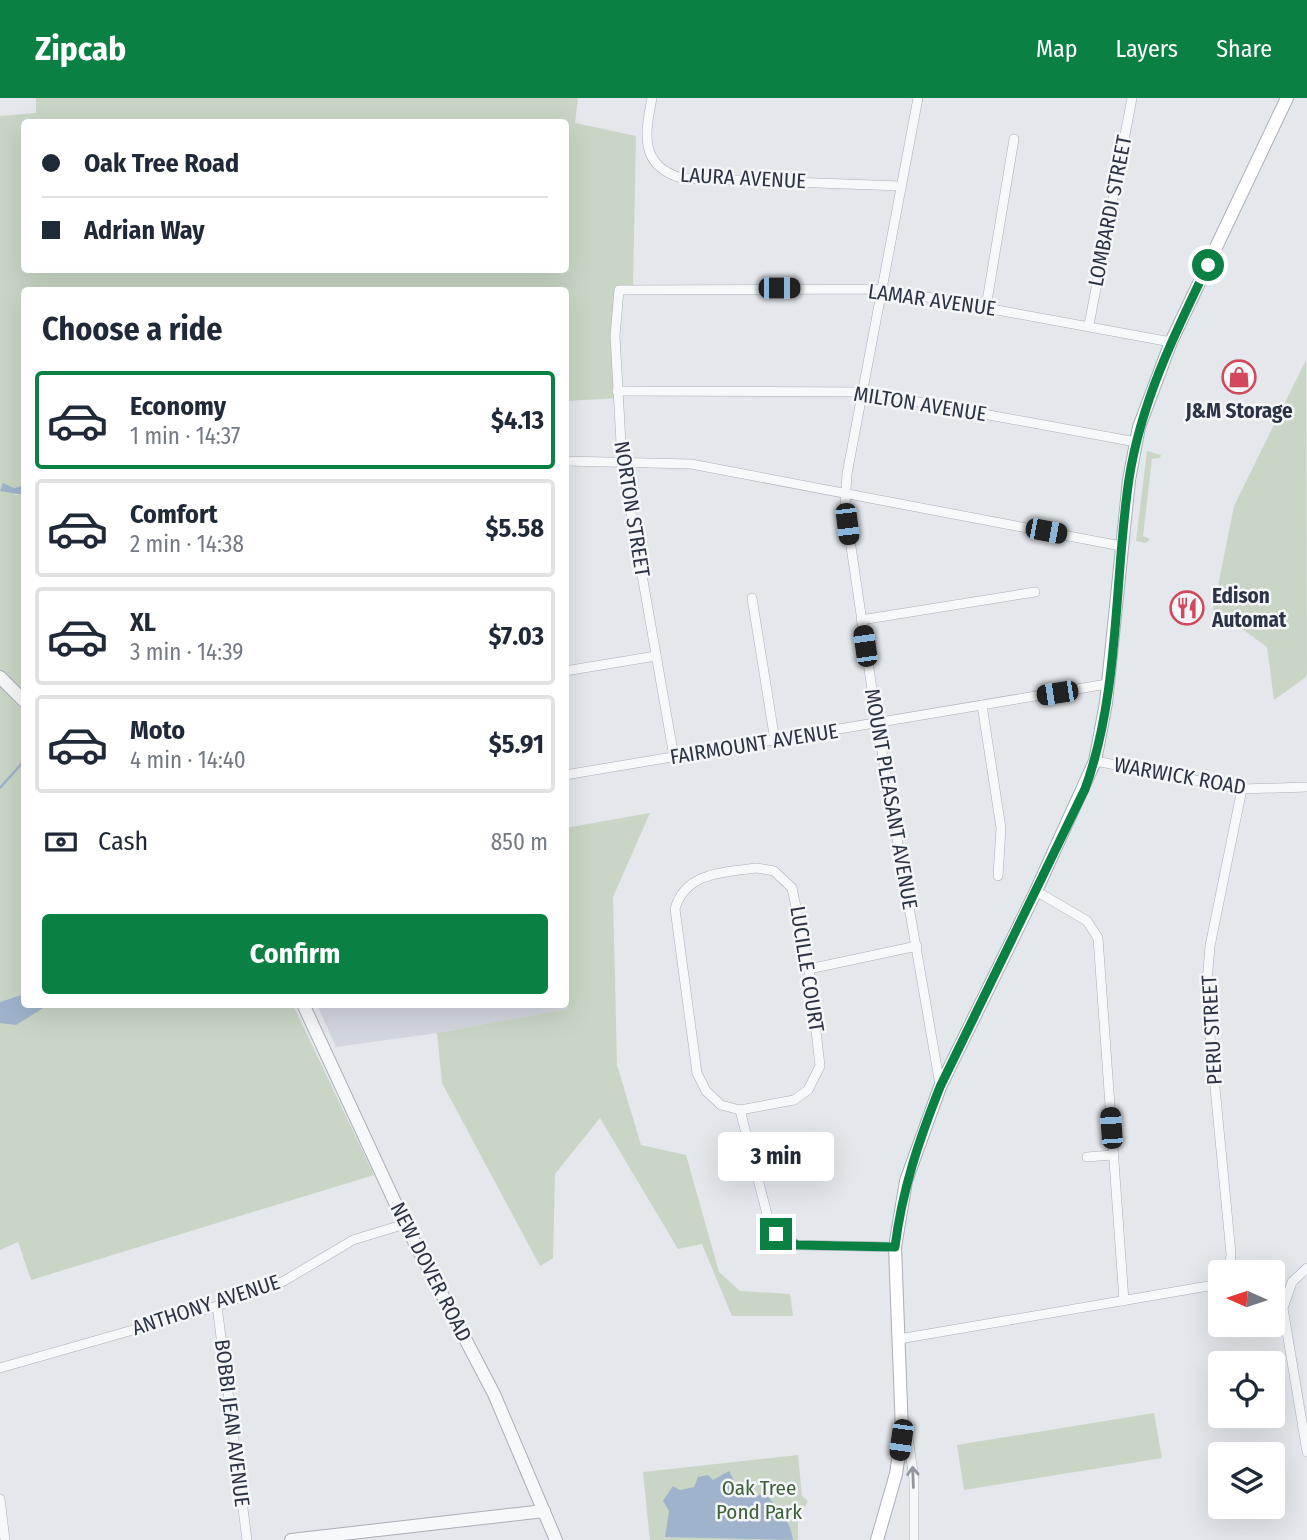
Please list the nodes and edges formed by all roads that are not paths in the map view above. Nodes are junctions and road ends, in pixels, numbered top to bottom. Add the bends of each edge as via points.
1 (652, 98) edge
2 (918, 98) edge
3 (1132, 98) edge
4 (1287, 98) edge
5 (1014, 139) dead end
6 (901, 187) junction
7 (649, 287) joint
8 (883, 289) junction
9 (986, 307) junction
10 (1089, 325) junction
11 (1171, 342) junction
12 (617, 391) junction
13 (864, 392) junction
14 (1136, 442) junction
15 (569, 461) edge
16 (622, 461) junction
17 (845, 493) junction
18 (1121, 546) junction
19 (1035, 592) dead end
20 (752, 598) dead end
21 (861, 620) junction
22 (656, 656) junction
23 (569, 670) edge
24 (0, 677) edge
25 (1107, 684) junction
26 (21, 698) edge
27 (982, 705) junction
28 (877, 723) junction
29 (775, 741) junction
30 (674, 757) junction
31 (1095, 761) junction
32 (569, 774) edge
33 (1307, 788) edge
34 (1242, 789) junction
35 (998, 876) dead end
36 (1037, 891) junction
37 (917, 946) junction
38 (809, 970) junction
39 (305, 1008) edge
40 (940, 1087) junction
41 (740, 1110) junction
42 (1112, 1155) junction
43 (1087, 1157) dead end
44 (405, 1224) junction
45 (895, 1247) junction
46 (1230, 1260) edge
47 (1307, 1268) edge
48 (1208, 1286) edge
49 (1124, 1301) junction
50 (217, 1306) junction
51 (899, 1339) junction
52 (0, 1368) edge
53 (903, 1415) junction
54 (1305, 1429) edge
55 (1307, 1451) edge
56 (0, 1499) edge
57 (544, 1511) junction
58 (5, 1540) edge
59 (247, 1540) edge
60 (291, 1540) edge
61 (556, 1540) edge
62 (877, 1540) edge
63 (914, 1540) edge

1 - 6 street, LAURA AVENUE via 648,149 671,175
2 - 6 street, MOUNT PLEASANT AVENUE
3 - 10 street, LOMBARDI STREET
4 - 11 main road
5 - 9 street
6 - 8 street, MOUNT PLEASANT AVENUE
7 - 8 street, LAMAR AVENUE
7 - 12 street, NORTON STREET via 623,287 615,298
8 - 9 street, LAMAR AVENUE
8 - 13 street, MOUNT PLEASANT AVENUE
9 - 10 street, LAMAR AVENUE
10 - 11 street, LAMAR AVENUE
11 - 14 main road via 1149,394
12 - 13 street, MILTON AVENUE
12 - 16 street, NORTON STREET
13 - 14 street, MILTON AVENUE
13 - 17 street, MOUNT PLEASANT AVENUE
14 - 18 main road
15 - 16 street
16 - 17 street via 691,464
16 - 22 street, NORTON STREET
17 - 18 street
17 - 21 street, MOUNT PLEASANT AVENUE
18 - 25 main road
19 - 21 street
20 - 29 street
21 - 28 street, MOUNT PLEASANT AVENUE
22 - 23 street
22 - 30 street, NORTON STREET
24 - 26 street
25 - 27 street, FAIRMOUNT AVENUE
25 - 31 main road
27 - 28 street, FAIRMOUNT AVENUE
27 - 35 street via 1001,828
28 - 29 street, FAIRMOUNT AVENUE
28 - 37 street, MOUNT PLEASANT AVENUE
29 - 30 street, FAIRMOUNT AVENUE
30 - 32 street, FAIRMOUNT AVENUE
31 - 34 street, WARWICK ROAD
31 - 36 main road
33 - 34 street, WARWICK ROAD
34 - 46 street, PERU STREET via 1210,946 1206,994
36 - 40 main road
36 - 42 street via 1087,921 1098,939
37 - 38 street
37 - 40 street, MOUNT PLEASANT AVENUE
38 - 41 street, LUCILLE COURT via 820,1057 814,1083 794,1100
38 - 41 street, LUCILLE COURT via 796,896 781,876 757,868 705,876 681,894 675,918 697,1073 713,1099
39 - 44 street, NEW DOVER ROAD
40 - 45 main road via 906,1181
41 - 45 street via 776,1234 797,1245
42 - 43 street
42 - 49 street
44 - 50 street, ANTHONY AVENUE via 353,1241 284,1280
44 - 57 street, NEW DOVER ROAD via 494,1394
45 - 51 main road
47 - 54 street via 1292,1282 1283,1308
48 - 49 street
49 - 51 street
50 - 52 street, ANTHONY AVENUE
50 - 59 street, BOBBI JEAN AVENUE
51 - 53 main road
53 - 62 main road via 896,1474
63 -> 53 street via 912,1448
54 - 55 street
56 - 58 street
57 - 60 street
57 - 61 street, NEW DOVER ROAD

